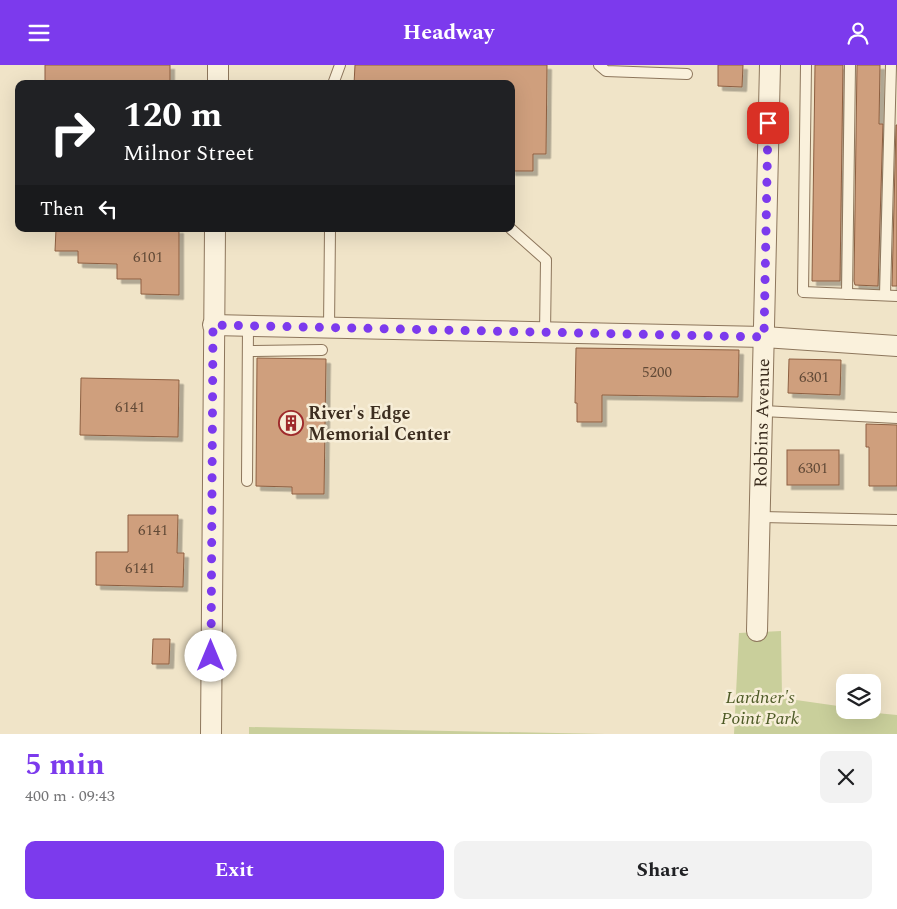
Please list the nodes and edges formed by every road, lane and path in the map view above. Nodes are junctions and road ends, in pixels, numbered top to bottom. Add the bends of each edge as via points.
1 (218, 65) edge
2 (340, 65) edge
3 (599, 65) edge
4 (770, 65) edge
5 (806, 65) edge
6 (850, 65) edge
7 (891, 65) edge
8 (687, 75) dead end
9 (218, 80) edge
10 (334, 80) edge
11 (215, 232) edge
12 (330, 232) edge
13 (514, 232) edge
14 (846, 294) junction
15 (885, 295) junction
16 (897, 296) edge
17 (213, 325) junction
18 (248, 326) junction
19 (329, 328) junction
20 (545, 333) junction
21 (764, 337) junction
22 (897, 346) edge
23 (322, 350) dead end
24 (248, 351) junction
25 (763, 411) junction
26 (897, 418) edge
27 (247, 481) dead end
28 (760, 517) junction
29 (897, 520) edge
30 (757, 631) dead end
31 (211, 734) edge

1 - 9 street
2 - 10 lane
3 - 8 lane via 606,71
4 - 21 street, Robbins Avenue
5 - 14 lane via 803,292
6 - 14 lane
7 - 15 lane
11 - 17 street
12 - 19 lane
13 - 20 lane via 546,261
14 - 15 lane
15 - 16 lane
17 - 18 street
17 - 31 street
18 - 19 street
18 - 24 lane
19 - 20 street
20 - 21 street
21 - 22 street
21 - 25 street, Robbins Avenue
23 - 24 lane
24 - 27 lane
25 - 26 lane
25 - 28 street, Robbins Avenue
28 - 29 lane
28 - 30 street, Robbins Avenue

